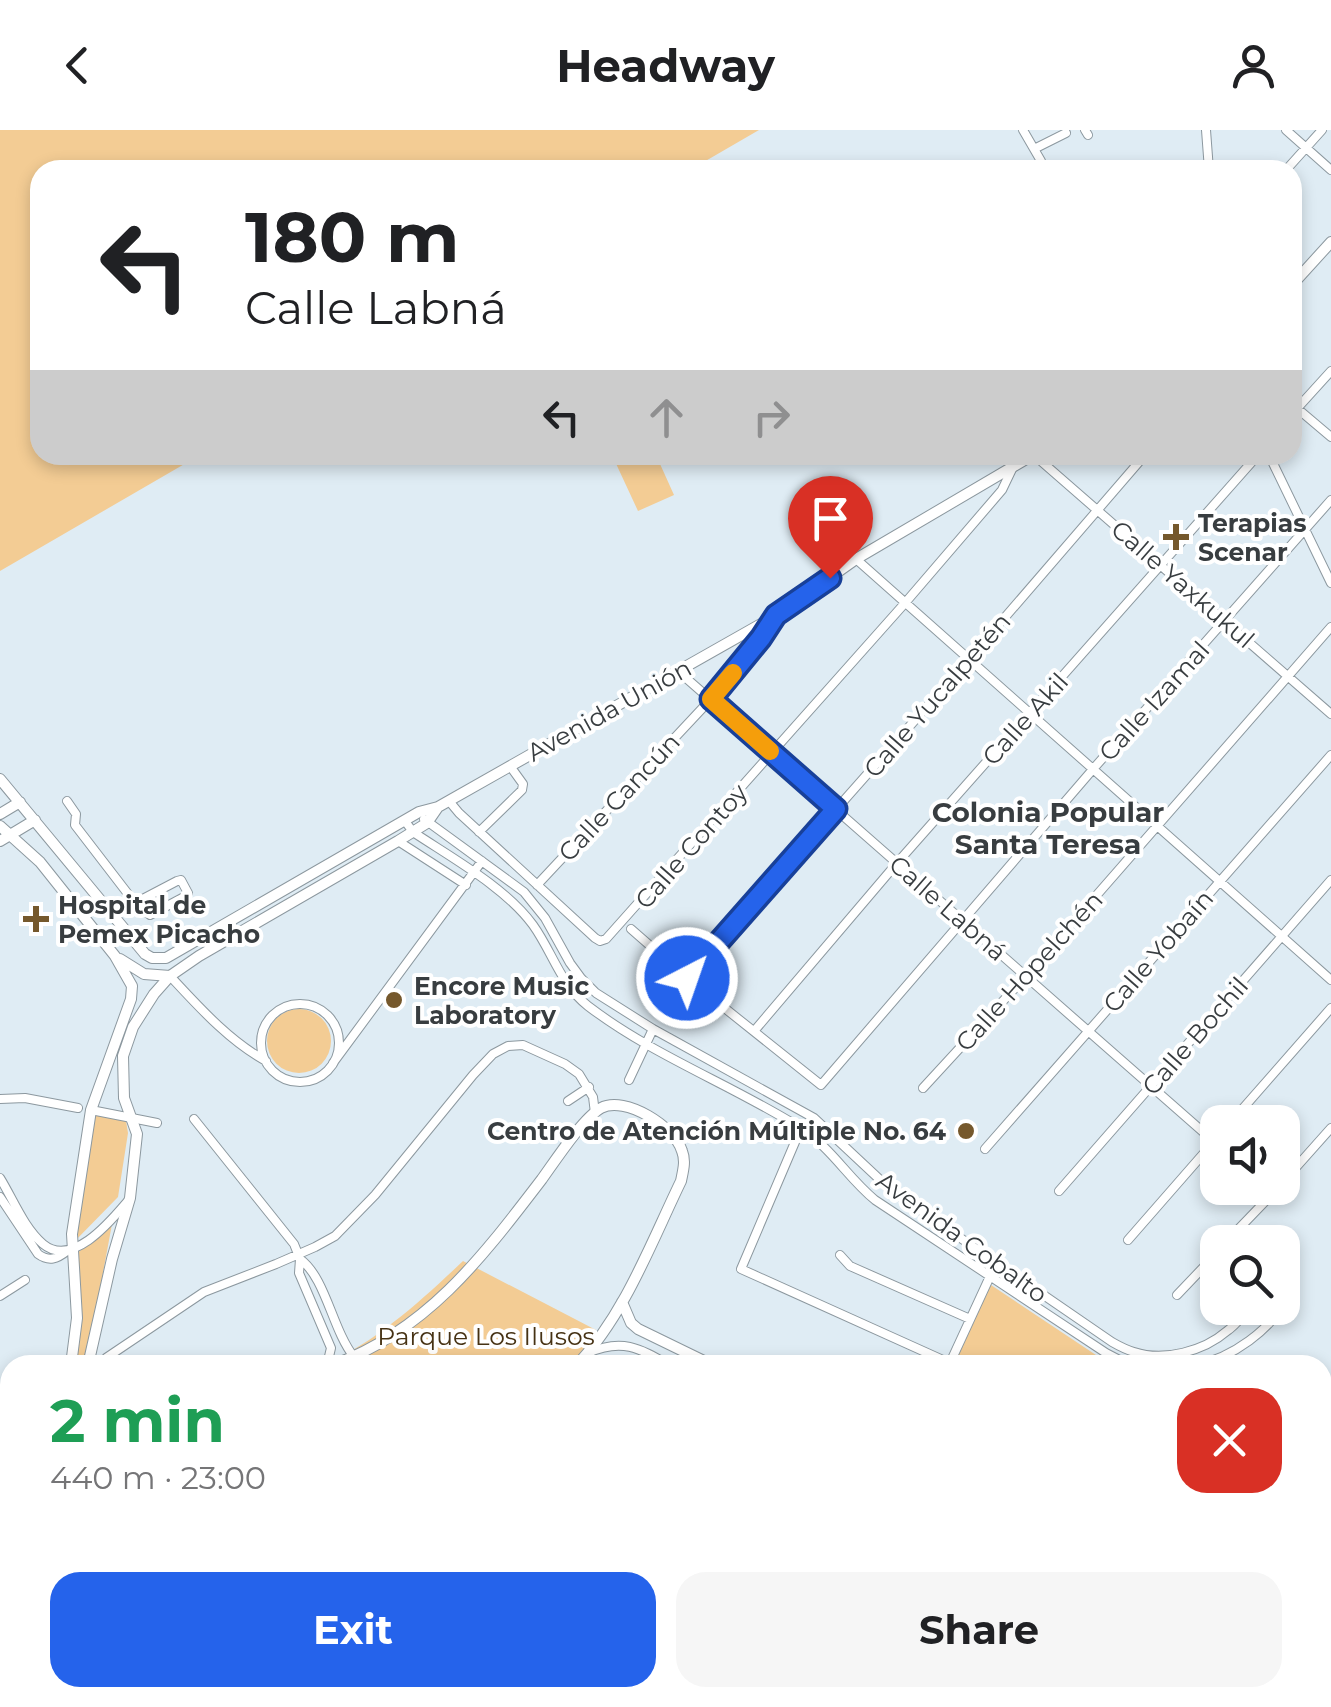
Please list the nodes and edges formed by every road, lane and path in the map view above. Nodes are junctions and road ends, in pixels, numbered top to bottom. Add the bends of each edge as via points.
1 (1023, 130) edge
2 (1286, 130) edge
3 (1322, 130) edge
4 (1207, 131) edge
5 (1066, 132) dead end
6 (1306, 148) junction
7 (1034, 149) junction
8 (1040, 160) edge
9 (1209, 160) edge
10 (1295, 160) edge
11 (1331, 170) edge
12 (1331, 242) edge
13 (1302, 274) edge
14 (1331, 371) edge
15 (1302, 401) edge
16 (1302, 415) edge
17 (1331, 437) edge
18 (1016, 465) edge
19 (1045, 465) edge
20 (1136, 465) edge
21 (1249, 465) edge
22 (1274, 465) edge
23 (1012, 467) junction
24 (1331, 500) edge
25 (1098, 510) junction
26 (1305, 530) junction
27 (856, 559) junction
28 (1162, 565) junction
29 (1331, 583) edge
30 (905, 603) junction
31 (776, 615) junction
32 (1225, 621) junction
33 (1331, 626) edge
34 (969, 659) junction
35 (678, 671) junction
36 (1289, 676) junction
37 (711, 699) junction
38 (1031, 712) junction
39 (1331, 714) edge
40 (772, 753) junction
41 (1331, 755) edge
42 (510, 766) junction
43 (1094, 768) junction
44 (0, 778) edge
45 (67, 801) dead end
46 (20, 802) junction
47 (444, 804) junction
48 (836, 809) junction
49 (420, 812) junction
50 (0, 814) edge
51 (35, 820) junction
52 (405, 821) junction
53 (427, 822) junction
54 (1158, 825) junction
55 (0, 826) edge
56 (414, 832) junction
57 (479, 832) junction
58 (4, 839) edge
59 (398, 841) junction
60 (482, 861) junction
61 (898, 863) junction
62 (474, 874) junction
63 (1331, 880) edge
64 (1219, 881) junction
65 (88, 884) junction
66 (466, 885) junction
67 (537, 885) junction
68 (69, 897) junction
69 (135, 903) junction
70 (962, 920) junction
71 (631, 928) dead end
72 (1281, 936) junction
73 (115, 956) junction
74 (170, 976) junction
75 (1026, 976) junction
76 (687, 978) junction
77 (1331, 980) edge
78 (1331, 1008) edge
79 (654, 1029) junction
80 (755, 1030) junction
81 (1088, 1031) junction
82 (646, 1043) junction
83 (266, 1061) junction
84 (334, 1063) junction
85 (629, 1080) dead end
86 (589, 1086) junction
87 (1152, 1087) junction
88 (923, 1088) dead end
89 (0, 1098) edge
90 (568, 1100) dead end
91 (1245, 1105) edge
92 (85, 1109) junction
93 (594, 1112) junction
94 (132, 1118) junction
95 (194, 1119) dead end
96 (158, 1123) dead end
97 (800, 1128) junction
98 (1200, 1128) edge
99 (1331, 1128) edge
100 (985, 1149) dead end
101 (1200, 1159) edge
102 (1300, 1161) edge
103 (1, 1183) edge
104 (1059, 1191) dead end
105 (0, 1197) edge
106 (130, 1198) junction
107 (1260, 1205) edge
108 (1241, 1225) edge
109 (1128, 1240) dead end
110 (69, 1251) junction
111 (840, 1255) dead end
112 (299, 1257) junction
113 (996, 1264) junction
114 (1200, 1270) edge
115 (990, 1276) junction
116 (26, 1280) dead end
117 (1176, 1294) dead end
118 (0, 1296) edge
119 (622, 1302) junction
120 (970, 1319) junction
121 (1234, 1325) edge
122 (1266, 1325) edge
123 (588, 1353) joint
124 (72, 1355) edge
125 (90, 1355) edge
126 (110, 1355) edge
127 (331, 1355) edge
128 (352, 1355) edge
129 (358, 1355) edge
130 (650, 1355) edge
131 (691, 1355) edge
132 (932, 1355) edge
133 (956, 1355) edge
134 (1110, 1355) edge
135 (1138, 1355) edge
136 (1174, 1355) edge
137 (1226, 1355) edge

1 - 7 street
2 - 6 street
3 - 6 street
4 - 9 street
5 - 7 street
6 - 10 street
6 - 11 street
7 - 8 street
12 - 13 street
14 - 15 street
16 - 17 street
18 - 23 street, Avenida Unión
19 - 25 street, Calle Yaxkukul
20 - 25 street, Calle Yucalpetén
21 - 28 street, Calle Akil
22 - 26 street
23 - 27 street, Avenida Unión
23 - 30 street, Calle Contoy via 1002,490
24 - 26 street, Calle Izamal
25 - 28 street, Calle Yaxkukul
25 - 34 street, Calle Yucalpetén
26 - 29 street
26 - 32 street, Calle Izamal
27 - 30 street
27 - 31 street, Avenida Unión
28 - 32 street, Calle Yaxkukul
28 - 38 street, Calle Akil
30 - 34 street
30 - 40 street, Calle Contoy
31 - 35 street, Avenida Unión
31 - 37 street, Calle Cancún
32 - 36 street, Calle Yaxkukul
32 - 43 street, Calle Izamal
33 - 36 street, Calle Hopelchén
34 - 38 street
34 - 48 street, Calle Yucalpetén
35 - 37 street, Calle Labná
35 - 42 street, Avenida Unión
36 - 39 street, Calle Yaxkukul
36 - 54 street, Calle Hopelchén
37 - 40 street, Calle Labná
37 - 67 street, Calle Cancún
38 - 43 street
38 - 61 street, Calle Akil
40 - 48 street, Calle Labná
40 - 67 street, Calle Contoy via 606,938 595,938
41 - 64 street, Calle Yobaín
42 - 47 street, Avenida Unión
42 - 57 street via 522,790
43 - 54 street
43 - 70 street, Calle Izamal
44 - 46 street
45 - 69 street via 75,825
46 - 50 street
46 - 51 street
47 - 49 street, Avenida Unión
47 - 53 street, Avenida Unión
47 - 57 street
48 - 61 street, Calle Labná
48 - 76 street, Calle Yucalpetén
49 - 52 street, Avenida Unión
49 - 53 street, Avenida Cobalto
51 - 58 street
51 - 65 street
52 - 56 street, Avenida Cobalto
52 - 65 street, Avenida Unión via 159,958 146,954
53 - 56 street, Avenida Unión
53 - 60 street, Avenida Cobalto
54 - 64 street
54 - 75 street, Calle Hopelchén
55 - 58 street
56 - 59 street, Avenida Unión
56 - 62 street, Avenida Cobalto
57 - 67 street
58 - 68 street via 40,862
59 - 66 street
59 - 74 street, Avenida Unión
60 - 62 street
60 - 79 street, Avenida Cobalto via 545,918 581,978
61 - 70 street, Calle Labná
61 - 80 street, Calle Akil
62 - 66 street
62 - 82 street, Avenida Cobalto via 534,926 571,991
63 - 72 street, Calle Bochil
64 - 72 street
64 - 81 street, Calle Yobaín
65 - 68 street
66 - 84 street
68 - 73 street
69 - 69 street via 150,916 188,893 181,880
70 - 75 street, Calle Labná
70 - 80 street, Calle Izamal via 820,1085
71 - 76 street
72 - 77 street
72 - 87 street, Calle Bochil
73 - 74 street via 144,974
73 - 92 street via 133,990
74 - 83 street
74 - 94 street, Avenida Unión via 139,1016 122,1056
75 - 81 street, Calle Labná
75 - 88 street, Calle Hopelchén
76 - 80 street
78 - 91 street
79 - 82 street
79 - 113 street, Avenida Cobalto via 814,1118 892,1191
81 - 87 street, Calle Labná
81 - 100 street, Calle Yobaín
82 - 85 street
82 - 97 street, Avenida Cobalto
83 - 84 street via 293,1081 316,1078
83 - 84 street via 261,1048 267,1022 301,1004 334,1024
86 - 90 street
86 - 93 street
86 - 112 street via 564,1064 522,1046 493,1054 354,1218
87 - 98 street, Calle Labná
87 - 104 street, Calle Bochil
89 - 92 street
92 - 94 street
92 - 110 street
93 - 119 street via 624,1105 669,1130 683,1152 681,1181
93 - 129 street via 458,1283 428,1311
94 - 96 street
94 - 106 street, Avenida Unión via 137,1134
95 - 112 street
97 - 115 street, Avenida Cobalto via 860,1188
97 - 132 street via 741,1270
99 - 102 street
101 - 109 street
103 - 110 street via 42,1243
105 - 110 street via 38,1254 54,1259
106 - 110 street
106 - 125 street, Avenida Unión
107 - 108 street
110 - 124 street via 76,1283
111 - 120 street via 850,1266
112 - 126 street via 204,1292
112 - 127 street
112 - 128 street via 312,1268
113 - 115 street
113 - 135 street, Avenida Cobalto
114 - 117 street
115 - 120 street
115 - 134 street, Avenida Cobalto
116 - 118 street
119 - 123 street
119 - 131 street via 638,1329
120 - 133 street
121 - 136 street, Avenida Cobalto via 1204,1346
122 - 137 street
123 - 130 street via 624,1344

